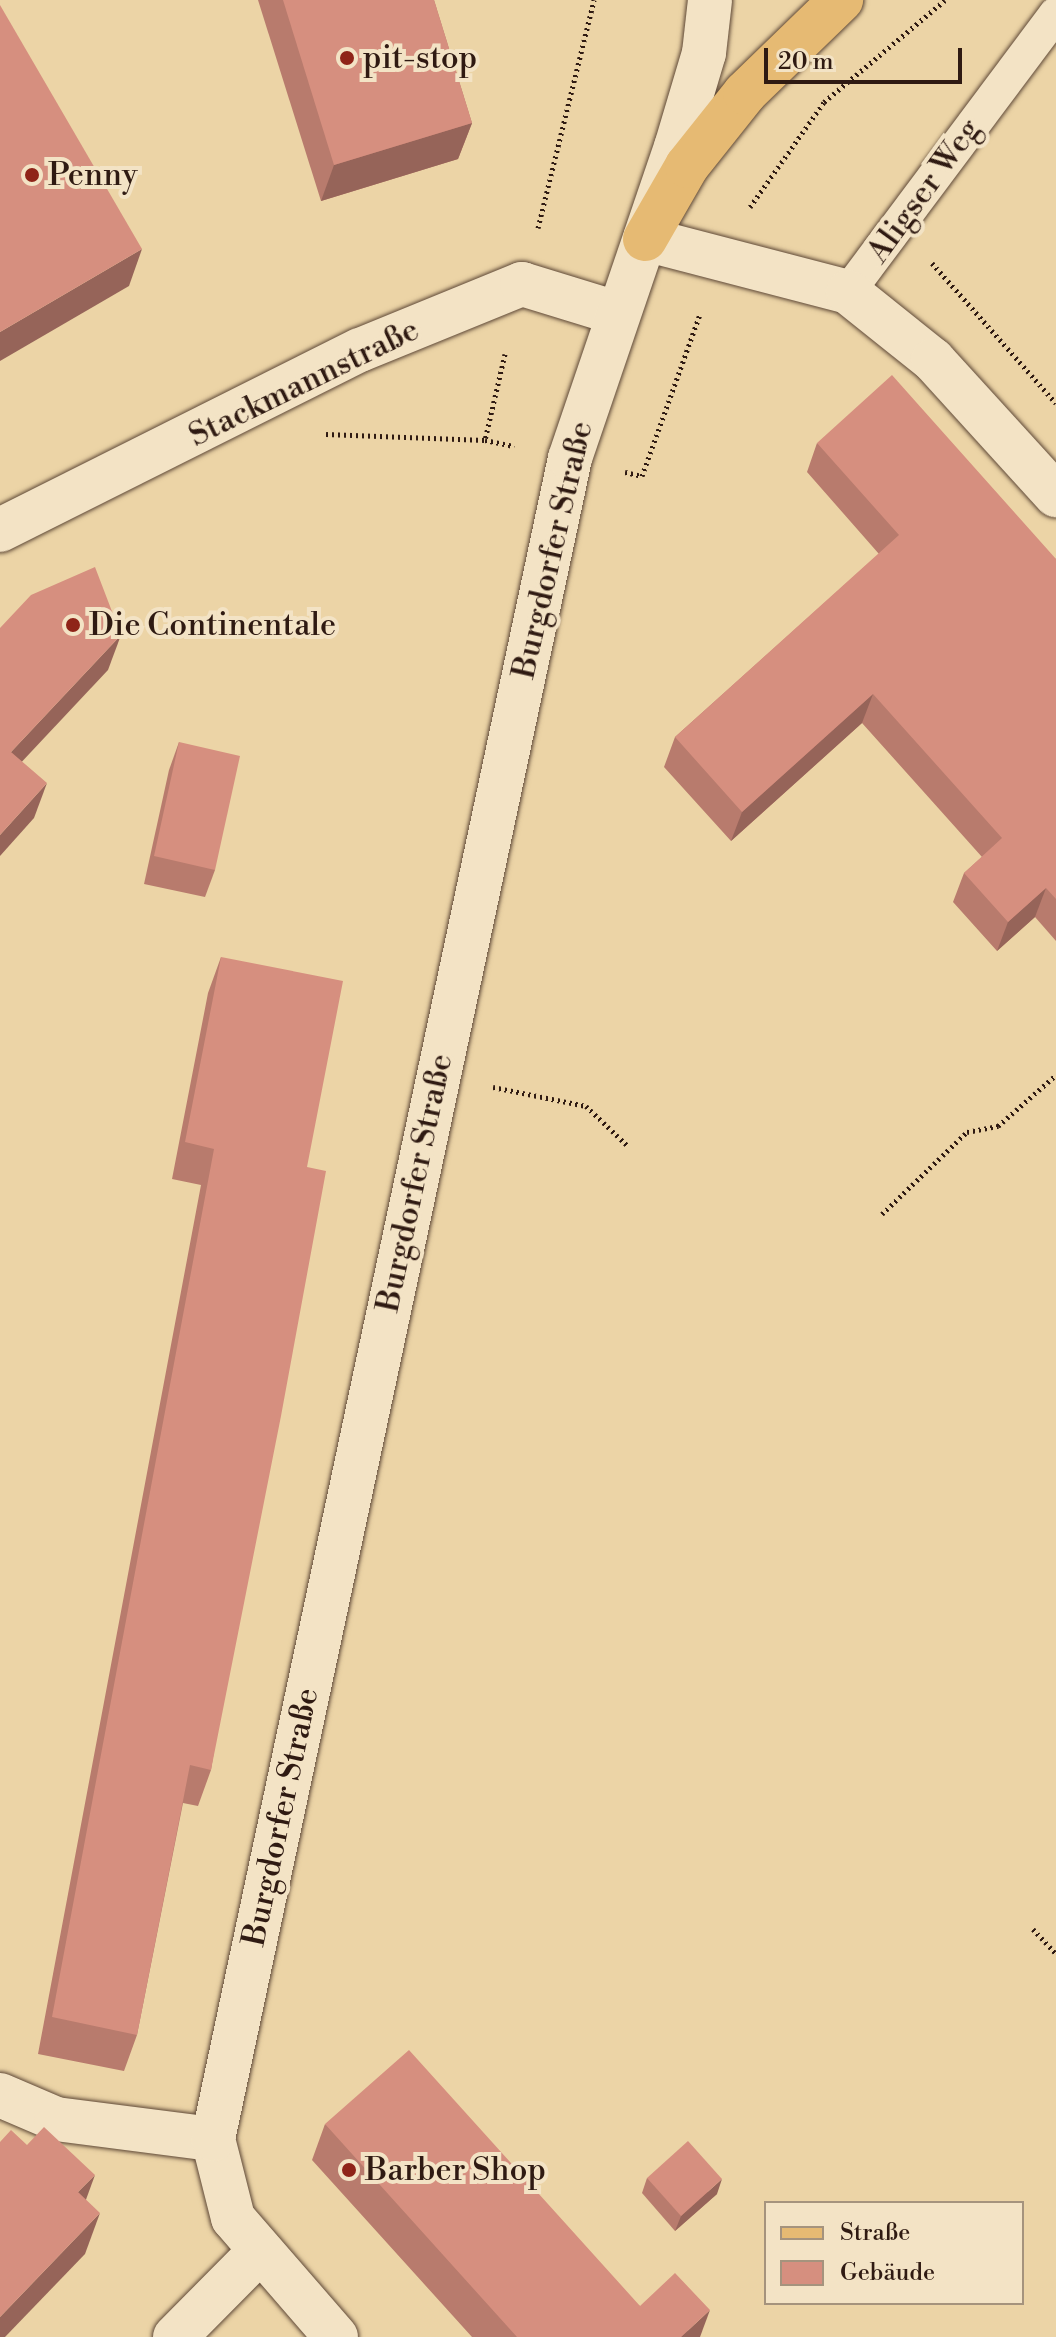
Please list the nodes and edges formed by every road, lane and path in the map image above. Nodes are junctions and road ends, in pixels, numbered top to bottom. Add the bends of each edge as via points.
1 (710, 0) edge
2 (841, 0) edge
3 (1056, 14) edge
4 (901, 228) junction
5 (645, 239) junction
6 (848, 292) junction
7 (616, 313) junction
8 (1056, 403) edge
9 (315, 434) dead end
10 (485, 440) dead end
11 (1056, 495) edge
12 (0, 530) edge
13 (1056, 1075) edge
14 (438, 1076) junction
15 (629, 1147) dead end
16 (882, 1214) dead end
17 (1033, 1929) dead end
18 (1056, 1954) edge
19 (0, 2095) edge
20 (213, 2139) junction
21 (259, 2252) junction
22 (175, 2337) edge
23 (336, 2337) edge

1 - 5 street, Burgdorfer Straße via 704,53
2 - 5 main road via 745,93 687,166
3 - 4 lane, Aligser Weg via 1034,35
4 - 6 lane, Aligser Weg
4 - 8 path
5 - 6 street
5 - 7 street, Burgdorfer Straße
6 - 11 street via 933,360
7 - 12 street, Stackmannstraße via 522,284 360,350
7 - 14 street, Burgdorfer Straße via 570,458
9 - 10 path
13 - 16 path via 998,1126 967,1132
14 - 15 path via 586,1106
14 - 20 street, Burgdorfer Straße
17 - 18 path
19 - 20 street via 56,2119
20 - 21 street, Burgdorfer Straße via 233,2218
21 - 22 street
21 - 23 street, Burgdorfer Straße

